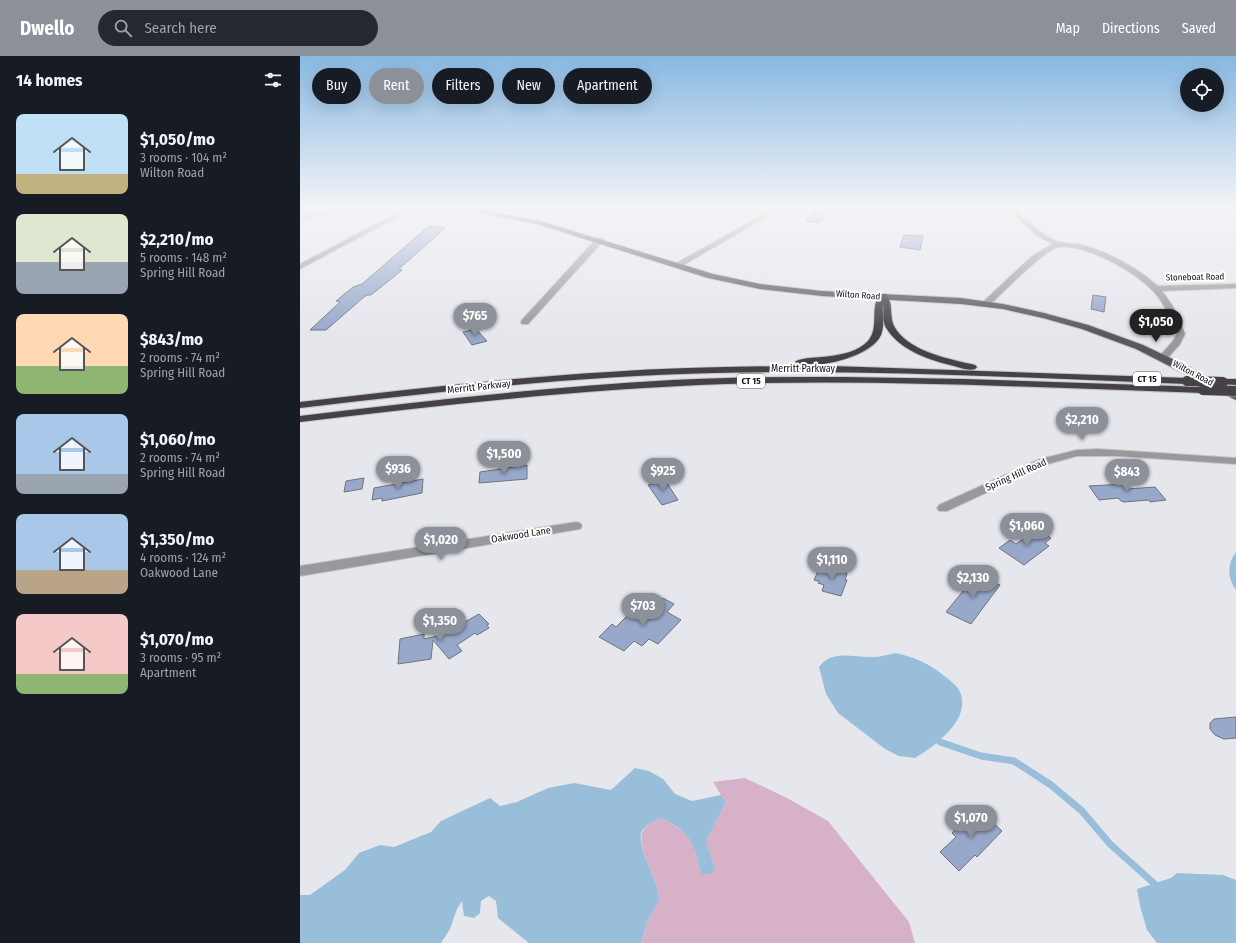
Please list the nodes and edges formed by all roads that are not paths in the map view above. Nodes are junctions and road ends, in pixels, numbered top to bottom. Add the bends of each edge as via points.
1 (330, 250) edge
2 (590, 250) edge
3 (632, 250) edge
4 (703, 250) edge
5 (1047, 250) edge
6 (1090, 250) edge
7 (677, 265) junction
8 (300, 267) edge
9 (1236, 286) edge
10 (1154, 288) junction
11 (883, 296) junction
12 (986, 304) junction
13 (525, 322) dead end
14 (1163, 358) junction
15 (540, 378) junction
16 (1107, 378) junction
17 (1236, 382) edge
18 (1236, 391) edge
19 (1236, 397) edge
20 (300, 405) edge
21 (300, 418) edge
22 (1236, 461) edge
23 (943, 508) dead end
24 (576, 526) dead end
25 (300, 571) edge

1 - 8 street
2 - 13 street
3 - 7 main road, Wilton Road
4 - 7 street
5 - 12 street via 1034,259
6 - 10 street via 1139,276
7 - 11 main road, Wilton Road via 776,289
9 - 10 street, Stoneboat Road
10 - 14 street via 1166,302 1181,334
11 - 12 main road, Wilton Road
11 - 15 highway via 879,303 878,337 867,347 841,357 808,362 638,369
11 - 16 highway via 888,304 889,325 896,334 927,355 977,368
12 - 14 main road, Wilton Road via 1027,311 1076,324 1125,341
14 - 19 main road, Wilton Road
15 - 16 highway, Merritt Parkway / CT 15 via 663,371 767,369
15 - 20 highway, Merritt Parkway / CT 15
16 - 17 highway, Merritt Parkway / CT 15, bridge
18 - 21 highway, Merritt Parkway / CT 15, bridge via 883,381 727,381 529,393
22 - 23 street, Spring Hill Road via 1118,452 1077,454 1044,461
24 - 25 street, Oakwood Lane

